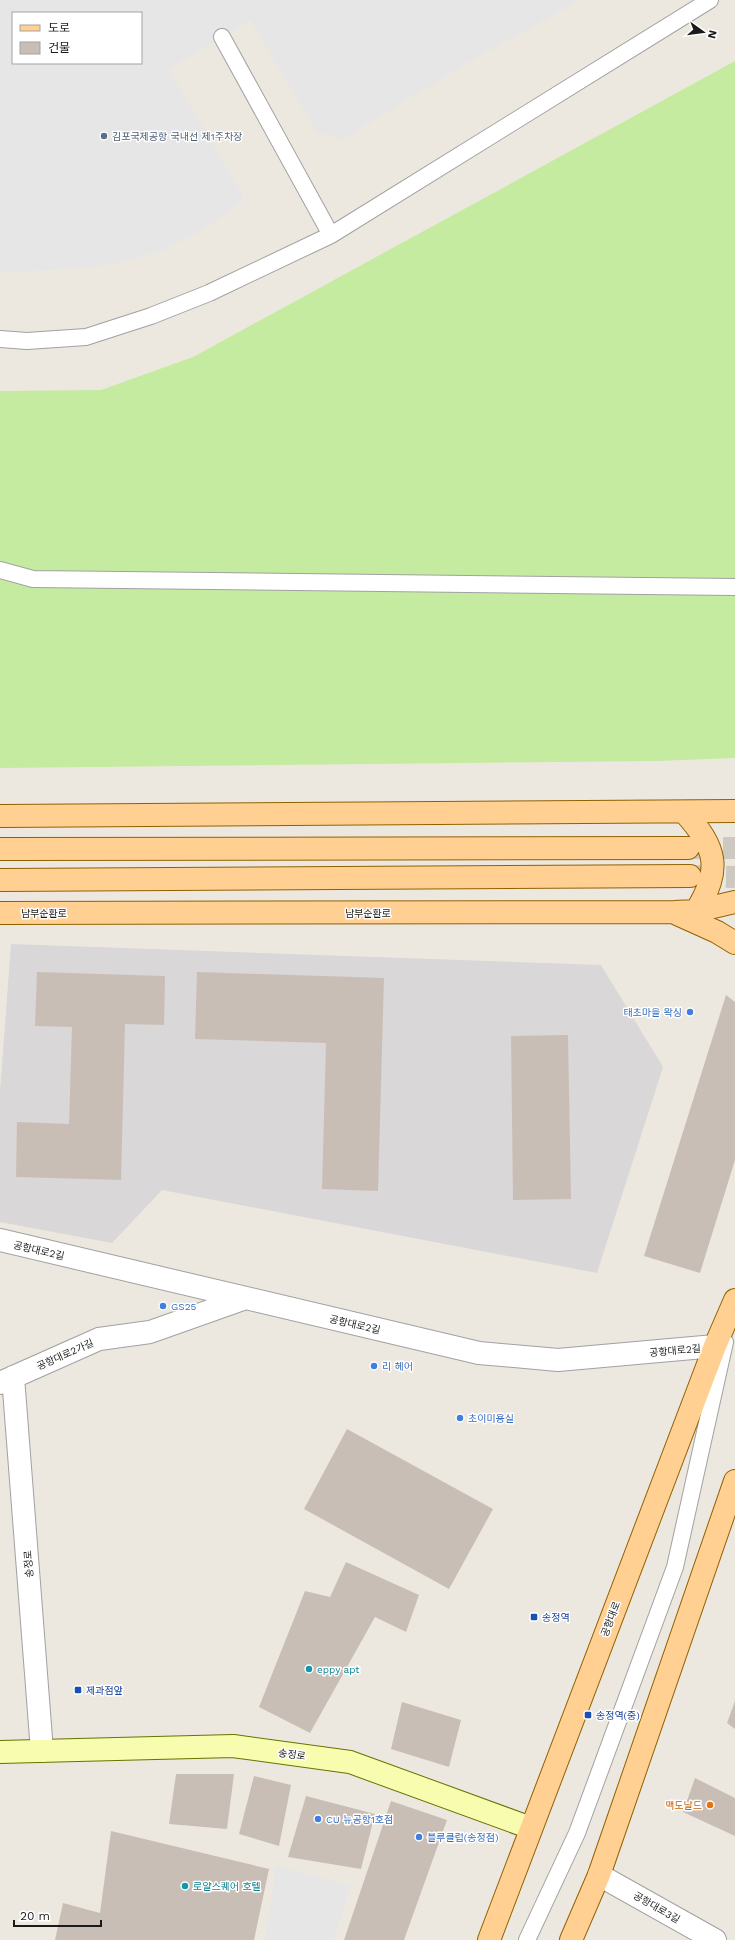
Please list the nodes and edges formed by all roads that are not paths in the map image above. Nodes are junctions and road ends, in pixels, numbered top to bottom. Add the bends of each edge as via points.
1 (710, 0) edge
2 (222, 37) dead end
3 (331, 234) junction
4 (0, 339) edge
5 (0, 570) edge
6 (735, 587) edge
7 (735, 811) edge
8 (684, 812) junction
9 (0, 816) edge
10 (688, 848) tunnel mouth
11 (0, 850) edge
12 (690, 876) tunnel mouth
13 (0, 880) edge
14 (735, 902) edge
15 (696, 911) junction
16 (674, 912) junction
17 (0, 913) edge
18 (735, 943) edge
19 (0, 1240) edge
20 (246, 1298) junction
21 (734, 1301) edge
22 (715, 1346) junction
23 (6, 1380) edge
24 (735, 1481) edge
25 (42, 1751) junction
26 (0, 1752) edge
27 (531, 1828) junction
28 (599, 1875) junction
29 (489, 1940) edge
30 (527, 1940) edge
31 (571, 1940) edge
32 (715, 1940) edge

1 - 3 lane
2 - 3 lane
3 - 4 lane via 209,293 151,316 86,337 27,341
5 - 6 lane via 33,578
7 - 8 main road
8 - 9 main road
8 - 15 main road via 708,842 713,865 709,888
10 - 11 main road
12 - 13 main road
14 - 15 main road, 남부순환로
15 - 16 main road, 남부순환로
16 - 17 main road, 남부순환로
16 - 18 main road
19 - 20 street, 공항대로2길
20 - 22 street, 공항대로2길 via 479,1353 558,1360
20 - 23 street, 공항대로2가길 via 150,1332 99,1338
21 - 22 main road, 공항대로
21 - 30 lane via 675,1567 577,1833
22 - 27 main road, 공항대로
23 - 25 street, 송정로
24 - 28 main road
25 - 26 street, 송정로
25 - 27 street, 송정로 via 233,1746 350,1762
27 - 29 main road, 공항대로
28 - 31 main road
28 - 32 street, 공항대로3길

